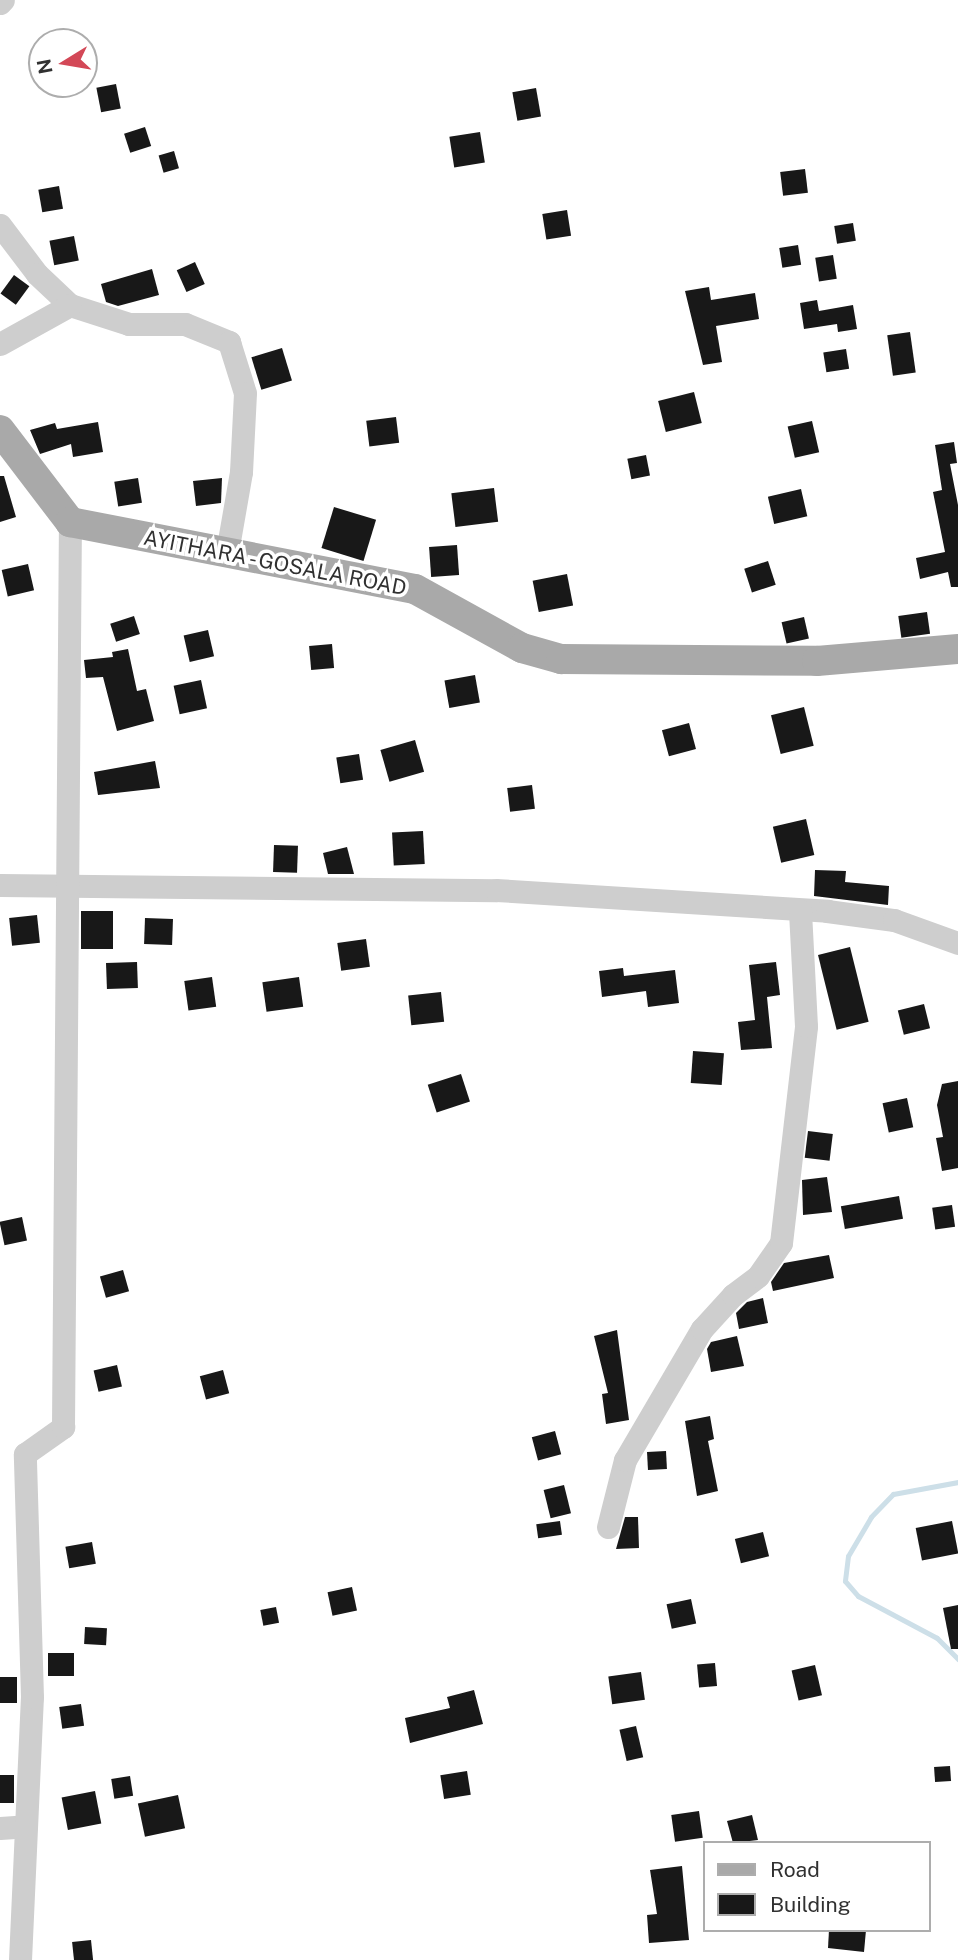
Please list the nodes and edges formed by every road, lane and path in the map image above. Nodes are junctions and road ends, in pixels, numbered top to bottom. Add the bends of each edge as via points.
1 (0, 225) edge
2 (69, 305) junction
3 (0, 344) edge
4 (0, 430) edge
5 (70, 522) junction
6 (227, 552) junction
7 (958, 649) edge
8 (0, 885) edge
9 (67, 886) junction
10 (800, 909) junction
11 (958, 943) edge
12 (608, 1527) dead end
13 (26, 1826) junction
14 (0, 1828) edge
15 (20, 1960) edge

1 - 2 street via 37,274
2 - 3 street
2 - 6 street via 129,324 185,324 229,342 245,393 241,472
4 - 5 main road
5 - 6 main road, AYITHARA - GOSALA ROAD
5 - 9 street
6 - 7 main road, AYITHARA - GOSALA ROAD via 415,589 522,648 561,659 817,661
8 - 9 street
9 - 10 street via 496,890
9 - 13 street via 62,1427 24,1454 32,1697
10 - 11 street via 894,920
10 - 12 street via 806,1026 780,1242 758,1276 733,1294 702,1329 625,1460
13 - 14 street
13 - 15 street

